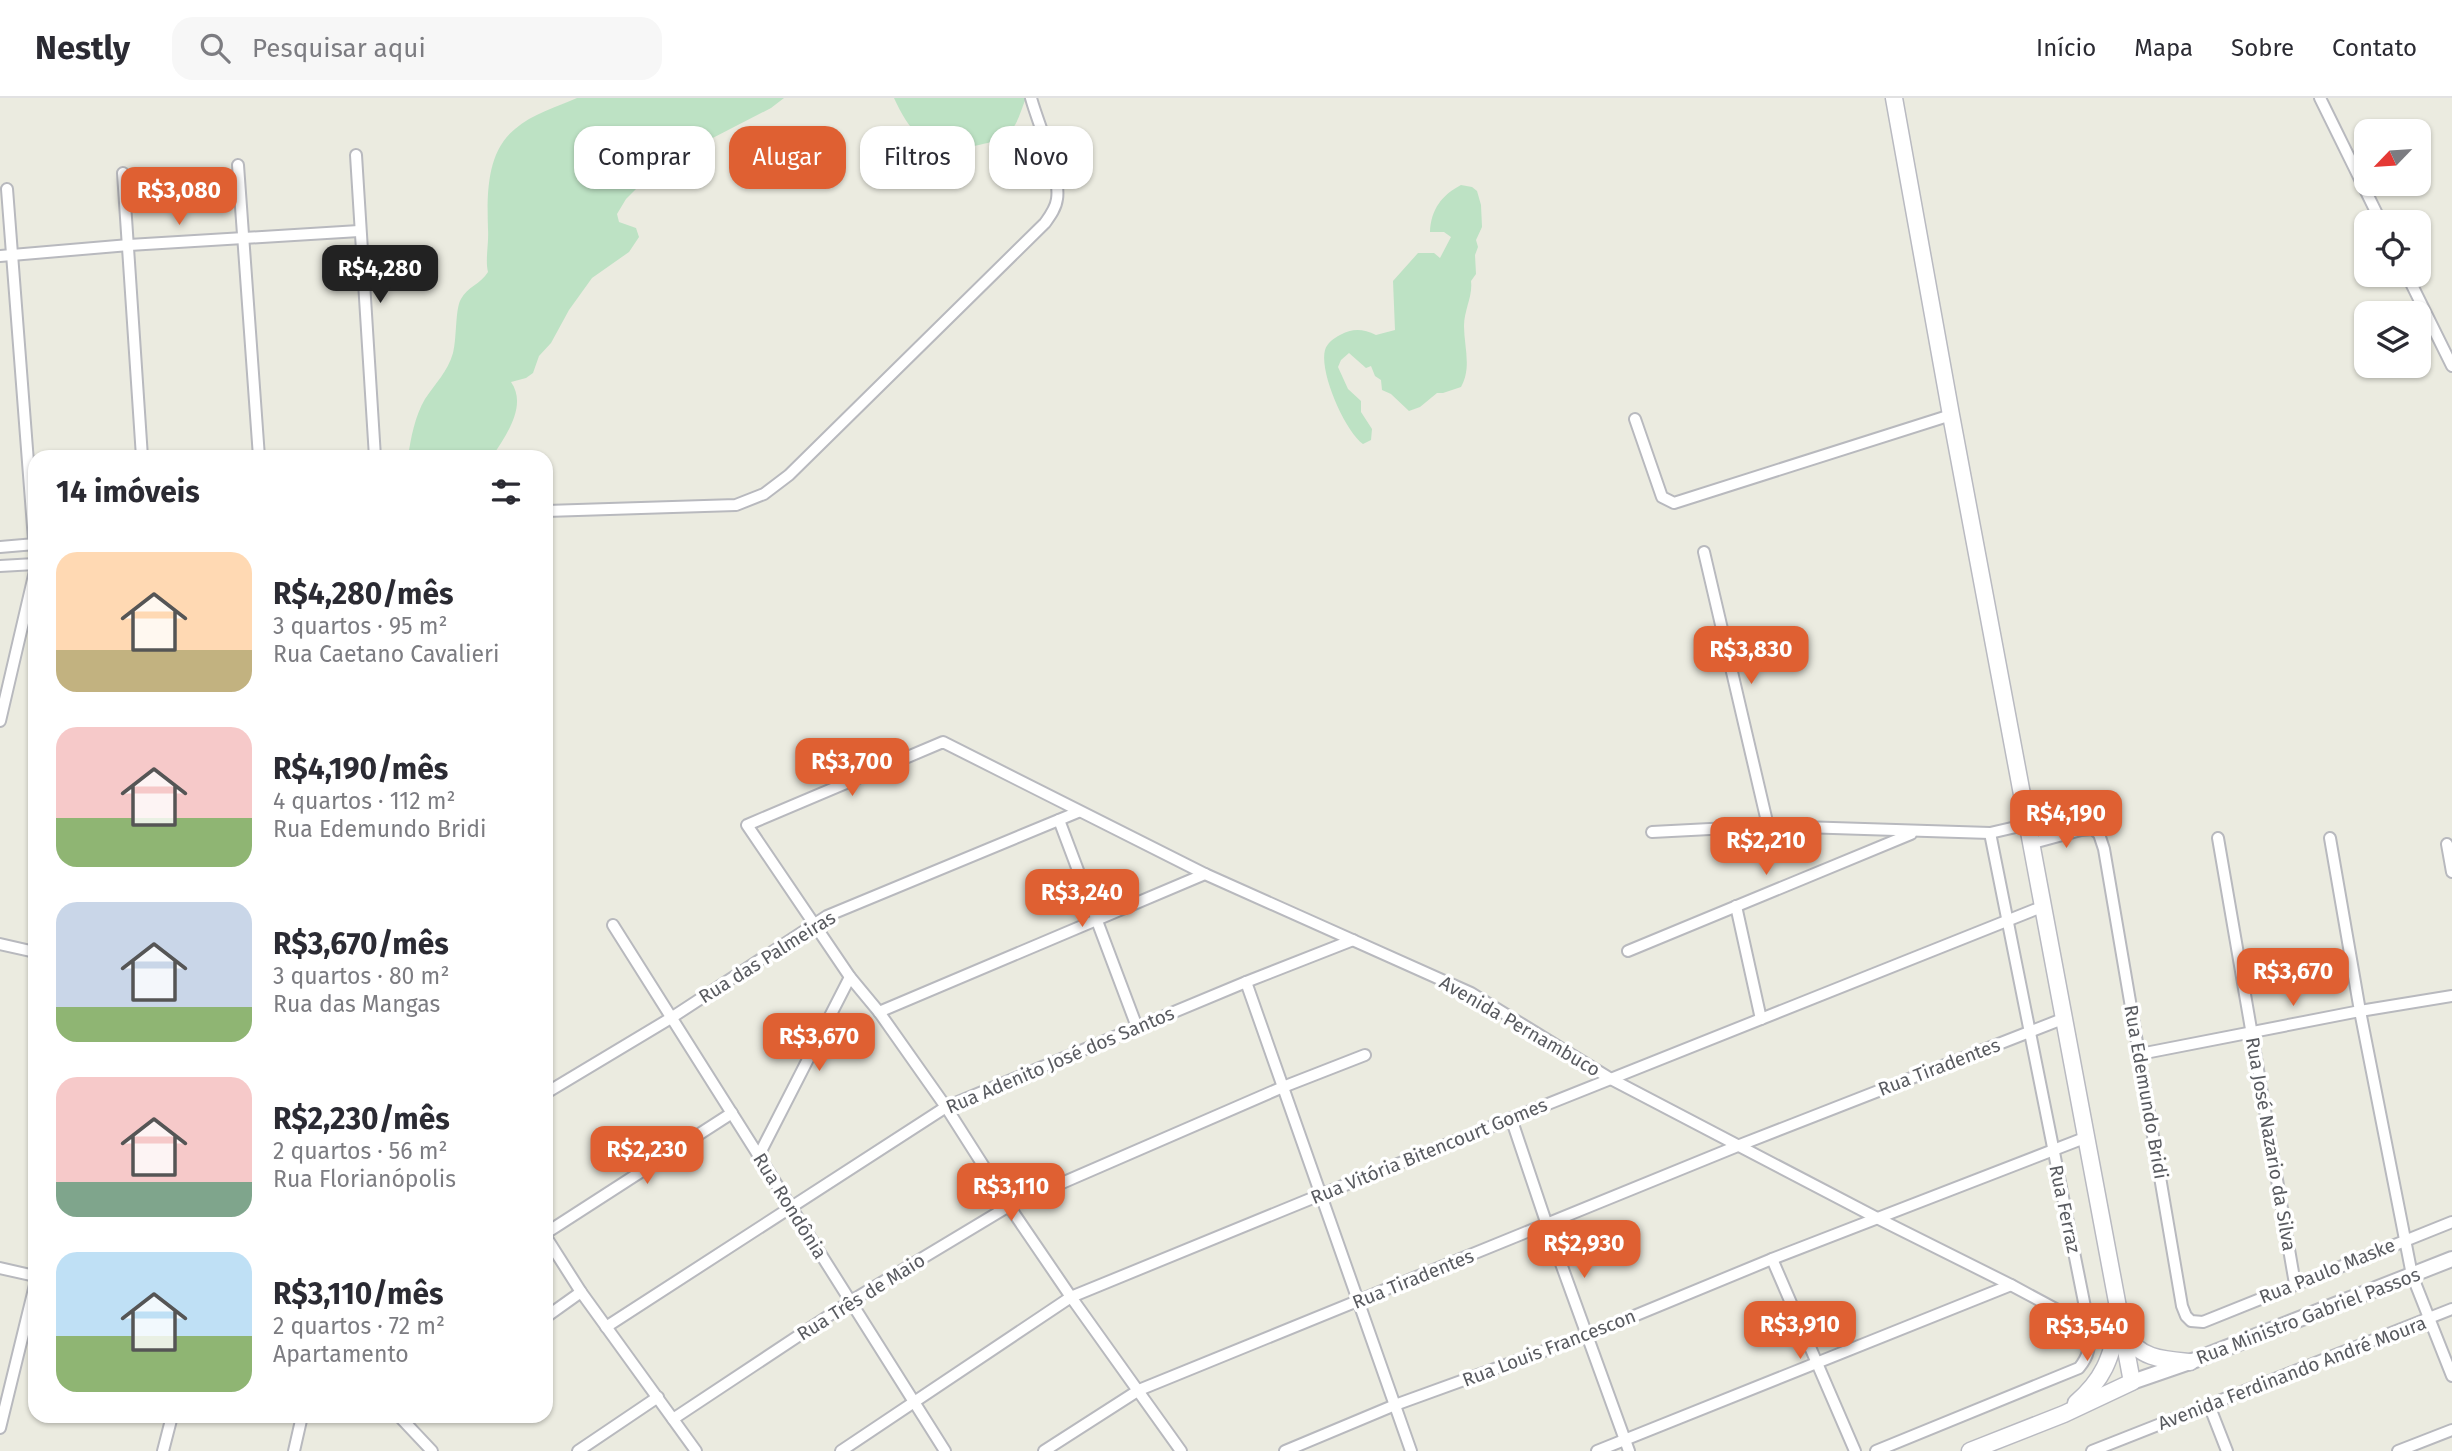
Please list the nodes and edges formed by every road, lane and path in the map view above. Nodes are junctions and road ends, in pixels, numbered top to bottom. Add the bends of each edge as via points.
1 (1031, 98) edge
2 (1894, 98) edge
3 (2320, 98) edge
4 (356, 155) dead end
5 (238, 164) dead end
6 (123, 173) dead end
7 (7, 189) dead end
8 (2375, 210) edge
9 (359, 231) junction
10 (243, 240) junction
11 (129, 245) junction
12 (13, 255) junction
13 (0, 256) edge
14 (2413, 287) edge
15 (2452, 366) edge
16 (1951, 415) junction
17 (1635, 419) dead end
18 (142, 450) edge
19 (258, 450) edge
20 (375, 450) edge
21 (28, 454) edge
22 (553, 511) edge
23 (0, 547) edge
24 (28, 547) edge
25 (1703, 552) dead end
26 (28, 564) edge
27 (0, 566) edge
28 (28, 601) edge
29 (0, 721) edge
30 (1078, 812) junction
31 (1059, 820) junction
32 (2029, 824) junction
33 (1768, 826) junction
34 (1652, 832) dead end
35 (1917, 832) junction
36 (1990, 833) junction
37 (2218, 838) dead end
38 (2330, 838) dead end
39 (2033, 843) junction
40 (2447, 844) dead end
41 (2452, 872) edge
42 (1205, 874) junction
43 (1736, 906) junction
44 (2044, 906) junction
45 (1096, 920) junction
46 (2008, 922) junction
47 (613, 925) dead end
48 (816, 925) junction
49 (1353, 940) junction
50 (0, 944) edge
51 (28, 950) edge
52 (1628, 951) dead end
53 (850, 977) junction
54 (1246, 982) junction
55 (2452, 996) edge
56 (2360, 1011) junction
57 (879, 1012) junction
58 (671, 1018) junction
59 (2065, 1018) junction
60 (1760, 1019) junction
61 (1137, 1027) junction
62 (2029, 1032) junction
63 (2252, 1033) junction
64 (2140, 1054) junction
65 (1365, 1055) dead end
66 (1611, 1079) junction
67 (1283, 1087) junction
68 (553, 1089) edge
69 (946, 1107) junction
70 (732, 1113) junction
71 (1511, 1118) junction
72 (2087, 1138) junction
73 (1740, 1145) junction
74 (2052, 1150) junction
75 (759, 1155) junction
76 (1320, 1195) junction
77 (1009, 1206) junction
78 (792, 1208) junction
79 (1877, 1218) junction
80 (2452, 1222) edge
81 (1547, 1225) junction
82 (553, 1230) edge
83 (2405, 1240) junction
84 (553, 1246) edge
85 (1772, 1259) junction
86 (2452, 1259) edge
87 (0, 1268) edge
88 (28, 1274) edge
89 (2412, 1275) junction
90 (2295, 1284) junction
91 (2011, 1285) junction
92 (581, 1292) junction
93 (1071, 1297) junction
94 (851, 1301) junction
95 (1357, 1301) junction
96 (2452, 1310) edge
97 (553, 1312) edge
98 (28, 1313) edge
99 (2120, 1318) junction
100 (2429, 1318) junction
101 (2203, 1322) joint
102 (606, 1327) junction
103 (2089, 1327) junction
104 (1588, 1335) junction
105 (1818, 1362) junction
106 (2190, 1362) junction
107 (2452, 1376) edge
108 (2132, 1382) junction
109 (1139, 1390) junction
110 (658, 1397) junction
111 (913, 1401) junction
112 (1395, 1405) junction
113 (2209, 1405) junction
114 (2064, 1414) junction
115 (673, 1419) junction
116 (170, 1423) edge
117 (300, 1423) edge
118 (407, 1423) edge
119 (0, 1428) edge
120 (2452, 1430) edge
121 (1627, 1446) edge
122 (163, 1451) edge
123 (294, 1451) edge
124 (432, 1451) edge
125 (578, 1451) edge
126 (696, 1451) edge
127 (841, 1451) edge
128 (945, 1451) edge
129 (1044, 1451) edge
130 (1181, 1451) edge
131 (1285, 1451) edge
132 (1411, 1451) edge
133 (1597, 1451) edge
134 (1855, 1451) edge
135 (1876, 1451) edge
136 (1969, 1451) edge
137 (2092, 1451) edge
138 (2227, 1451) edge
139 (2398, 1451) edge

1 - 22 street via 1056,180 1054,209 1045,223 789,475 752,501 736,505
2 - 16 main road
3 - 8 street
4 - 9 street
5 - 10 street
6 - 11 street
7 - 12 street
9 - 10 street
9 - 20 street
10 - 11 street
10 - 19 street
11 - 12 street
11 - 18 street
12 - 13 street
12 - 21 street
14 - 15 street
16 - 17 street via 1674,503 1662,497
16 - 32 main road
23 - 24 street
25 - 33 street
26 - 27 street
28 - 29 street
30 - 31 street, Rua das Palmeiras
30 - 42 street, Avenida Pernambuco
30 - 48 street, Avenida Pernambuco via 943,742 747,825
31 - 45 street
31 - 48 street, Rua das Palmeiras via 827,916
32 - 36 street
32 - 39 main road
33 - 34 street
33 - 35 street
35 - 36 street
35 - 43 street
36 - 46 street, Rua Ferraz
37 - 63 street, Rua José Nazario da Silva
38 - 56 street
39 - 44 main road
39 - 64 street, Rua Edemundo Bridi via 2081,830 2094,829 2099,834
40 - 41 street
42 - 45 street
42 - 49 street, Avenida Pernambuco
43 - 52 street
43 - 60 street
44 - 46 street, Rua Vitória Bitencourt Gomes
44 - 59 main road
45 - 57 street
45 - 61 street
46 - 60 street, Rua Vitória Bitencourt Gomes
46 - 62 street, Rua Ferraz
47 - 58 street, Rua Rondônia
48 - 53 street
48 - 58 street, Rua das Palmeiras
49 - 54 street, Rua Adenito José dos Santos
49 - 66 street, Avenida Pernambuco via 1471,993
50 - 51 street
53 - 57 street
53 - 75 street
54 - 61 street, Rua Adenito José dos Santos
54 - 67 street
55 - 56 street
56 - 63 street
56 - 83 street
57 - 69 street
58 - 68 street, Rua das Palmeiras
58 - 70 street, Rua Rondônia
59 - 62 street, Rua Tiradentes
59 - 72 main road
60 - 66 street, Rua Vitória Bitencourt Gomes
61 - 69 street, Rua Adenito José dos Santos
62 - 73 street, Rua Tiradentes
62 - 74 street, Rua Ferraz
63 - 64 street
63 - 90 street, Rua José Nazario da Silva
64 - 101 street, Rua Edemundo Bridi via 2182,1306 2191,1321
65 - 67 street, Rua Três de Maio
66 - 71 street, Rua Vitória Bitencourt Gomes
66 - 73 street, Avenida Pernambuco
67 - 76 street
67 - 77 street, Rua Três de Maio
69 - 77 street
69 - 78 street, Rua Adenito José dos Santos
70 - 75 street, Rua Rondônia
70 - 82 street
71 - 76 street, Rua Vitória Bitencourt Gomes
71 - 81 street
72 - 74 street, Rua Louis Francescon
72 - 99 main road
73 - 79 street, Avenida Pernambuco
73 - 81 street, Rua Tiradentes
74 - 79 street, Rua Louis Francescon
74 - 103 street, Rua Ferraz
75 - 78 street, Rua Rondônia
76 - 93 street, Rua Vitória Bitencourt Gomes
76 - 95 street
77 - 93 street
77 - 94 street, Rua Três de Maio
78 - 94 street, Rua Rondônia
78 - 102 street, Rua Adenito José dos Santos
79 - 85 street, Rua Louis Francescon
79 - 91 street, Avenida Pernambuco
80 - 83 street, Rua Paulo Maske
81 - 95 street, Rua Tiradentes
81 - 104 street
83 - 89 street
83 - 90 street, Rua Paulo Maske
84 - 92 street
85 - 104 street, Rua Louis Francescon
85 - 105 street
86 - 89 street, Rua Ministro Gabriel Passos
87 - 88 street
89 - 100 street
89 - 106 street, Rua Ministro Gabriel Passos
90 - 101 street, Rua Paulo Maske
91 - 103 street, Avenida Pernambuco
91 - 105 street
92 - 97 street
92 - 102 street
93 - 109 street
93 - 111 street, Rua Vitória Bitencourt Gomes
94 - 111 street, Rua Rondônia
94 - 115 street, Rua Três de Maio
95 - 109 street, Rua Tiradentes
95 - 112 street
96 - 100 street, Avenida Ferdinando André Moura
98 - 119 street
99 - 106 main road via 2129,1340 2143,1353
99 - 108 main road
99 - 114 main road via 2100,1379
100 - 107 street
100 - 113 street, Avenida Ferdinando André Moura
102 - 110 street
103 - 135 street, Rua Ferraz via 2087,1358 2079,1368
104 - 112 street, Rua Louis Francescon
104 - 121 street
105 - 121 street
105 - 134 street
106 - 108 street, Rua Ministro Gabriel Passos
108 - 114 main road, Rua Ministro Gabriel Passos
109 - 129 street, Rua Tiradentes
109 - 130 street
110 - 115 street
110 - 125 street
111 - 127 street, Rua Vitória Bitencourt Gomes
111 - 128 street, Rua Rondônia
112 - 131 street, Rua Louis Francescon
112 - 132 street
113 - 137 street, Avenida Ferdinando André Moura
113 - 138 street
114 - 136 main road, Rua Ministro Gabriel Passos
115 - 126 street
116 - 122 street
117 - 123 street
118 - 124 street
120 - 139 street
121 - 133 street

